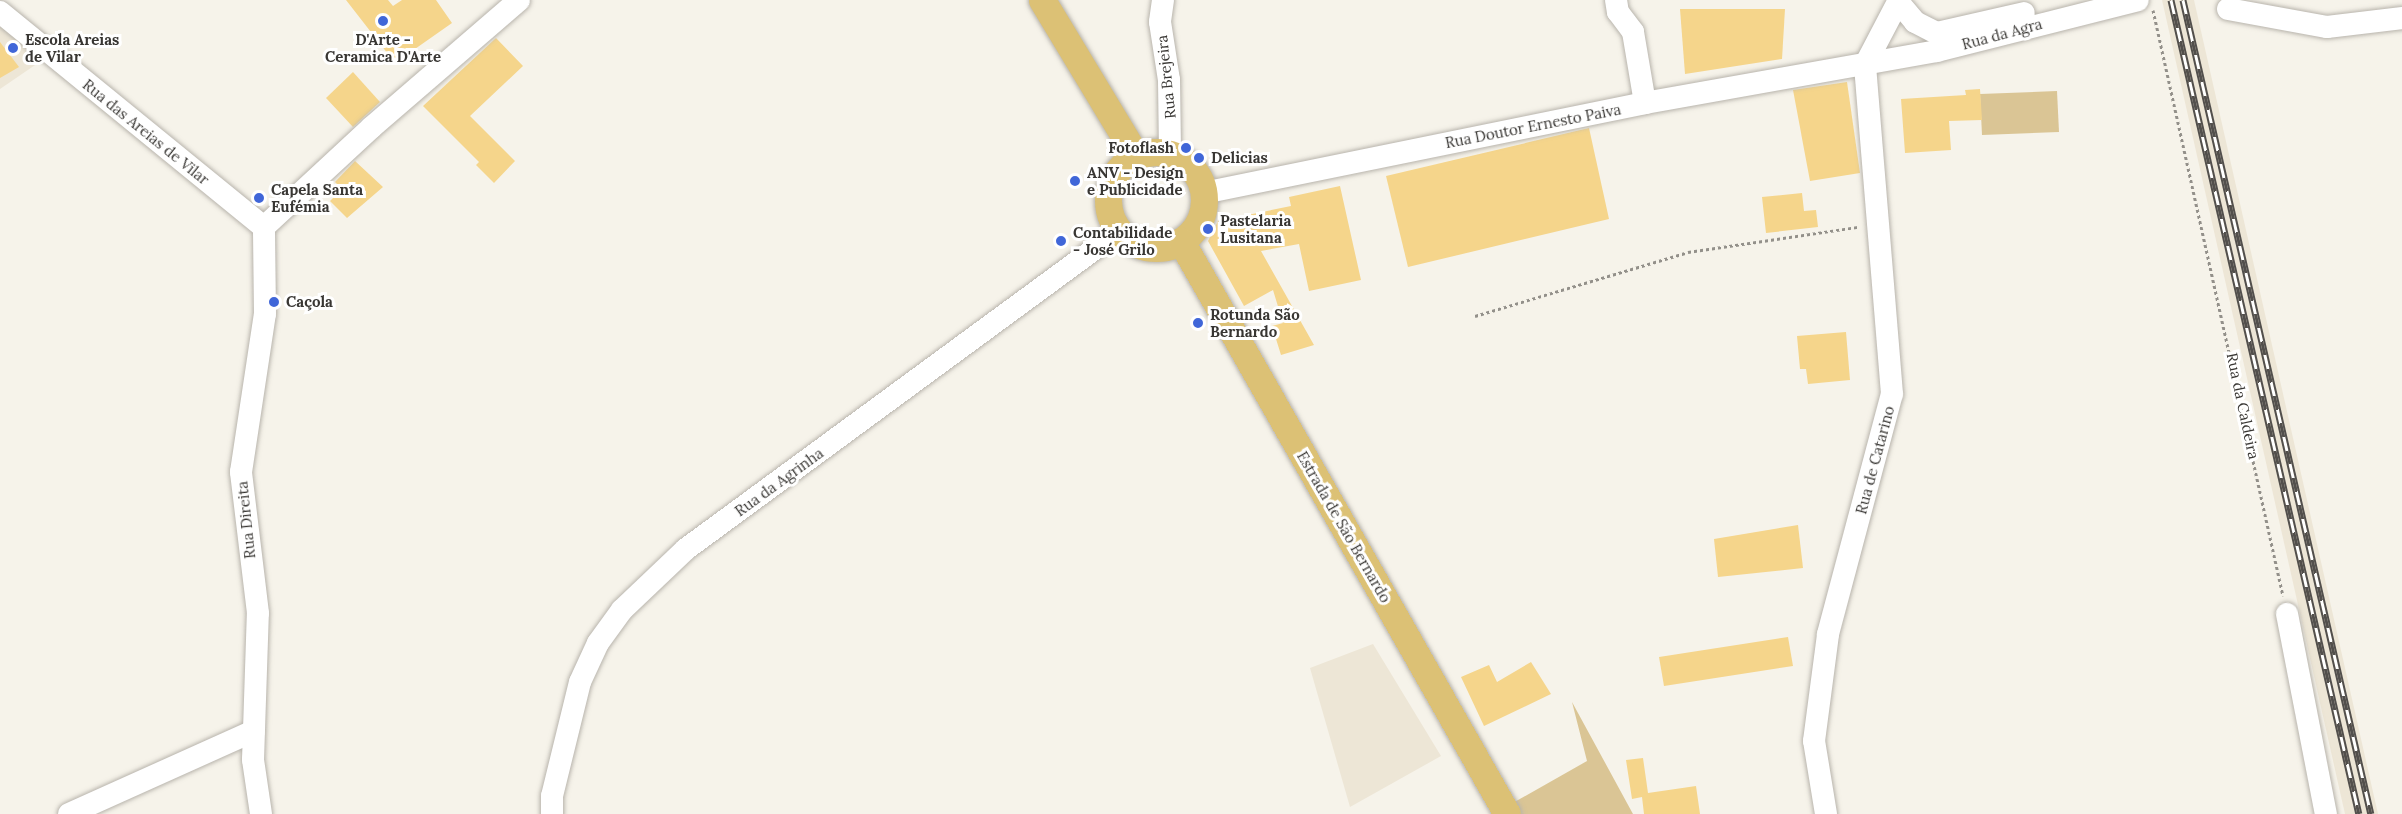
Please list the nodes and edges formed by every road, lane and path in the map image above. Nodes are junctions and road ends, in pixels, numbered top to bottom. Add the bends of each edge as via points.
1 (519, 0) edge
2 (1042, 0) edge
3 (1163, 0) edge
4 (1616, 0) edge
5 (2138, 0) edge
6 (2151, 0) edge
7 (1900, 2) edge
8 (2083, 6) edge
9 (2228, 9) dead end
10 (0, 12) edge
11 (2402, 18) edge
12 (1865, 65) junction
13 (1645, 103) junction
14 (1170, 154) junction
15 (1136, 156) junction
16 (1203, 193) junction
17 (1878, 224) junction
18 (264, 227) junction
19 (1119, 231) junction
20 (1180, 241) junction
21 (1475, 316) dead end
22 (2287, 614) joint
23 (254, 730) junction
24 (69, 814) edge
25 (261, 814) edge
26 (552, 814) edge
27 (1507, 814) edge
28 (1826, 814) edge
29 (2326, 814) edge

1 - 18 street
2 - 15 main road
3 - 14 street, Rua Brejeira via 1160,22 1169,80
4 - 13 street via 1618,12 1634,32
5 - 8 street, Rua da Agra
6 - 22 path, Rua da Caldeira
7 - 8 street, Rua da Agra via 1915,22 1937,33
7 - 12 street
8 - 12 street, Rua da Agra via 1937,51
9 - 11 street via 2327,27
10 - 18 street, Rua das Areias de Vilar
12 - 13 street, Rua Doutor Ernesto Paiva
12 - 17 street, Rua de Catarino
13 - 16 street, Rua Doutor Ernesto Paiva
14 - 15 main road
14 - 16 main road via 1192,168
15 - 19 main road via 1114,175 1108,189 1109,211
16 - 20 main road via 1199,220
17 - 21 path via 1688,252
17 - 28 street, Rua de Catarino via 1892,394 1828,634 1814,741
18 - 23 street, Rua Direita via 265,314 241,472 258,613
19 - 20 main road via 1141,246 1168,246
19 - 26 street, Rua da Agrinha via 686,549 622,610 598,643 580,682 552,796
20 - 27 main road, Estrada de São Bernardo
22 - 29 street
23 - 24 street
23 - 25 street, Rua Direita via 255,788

